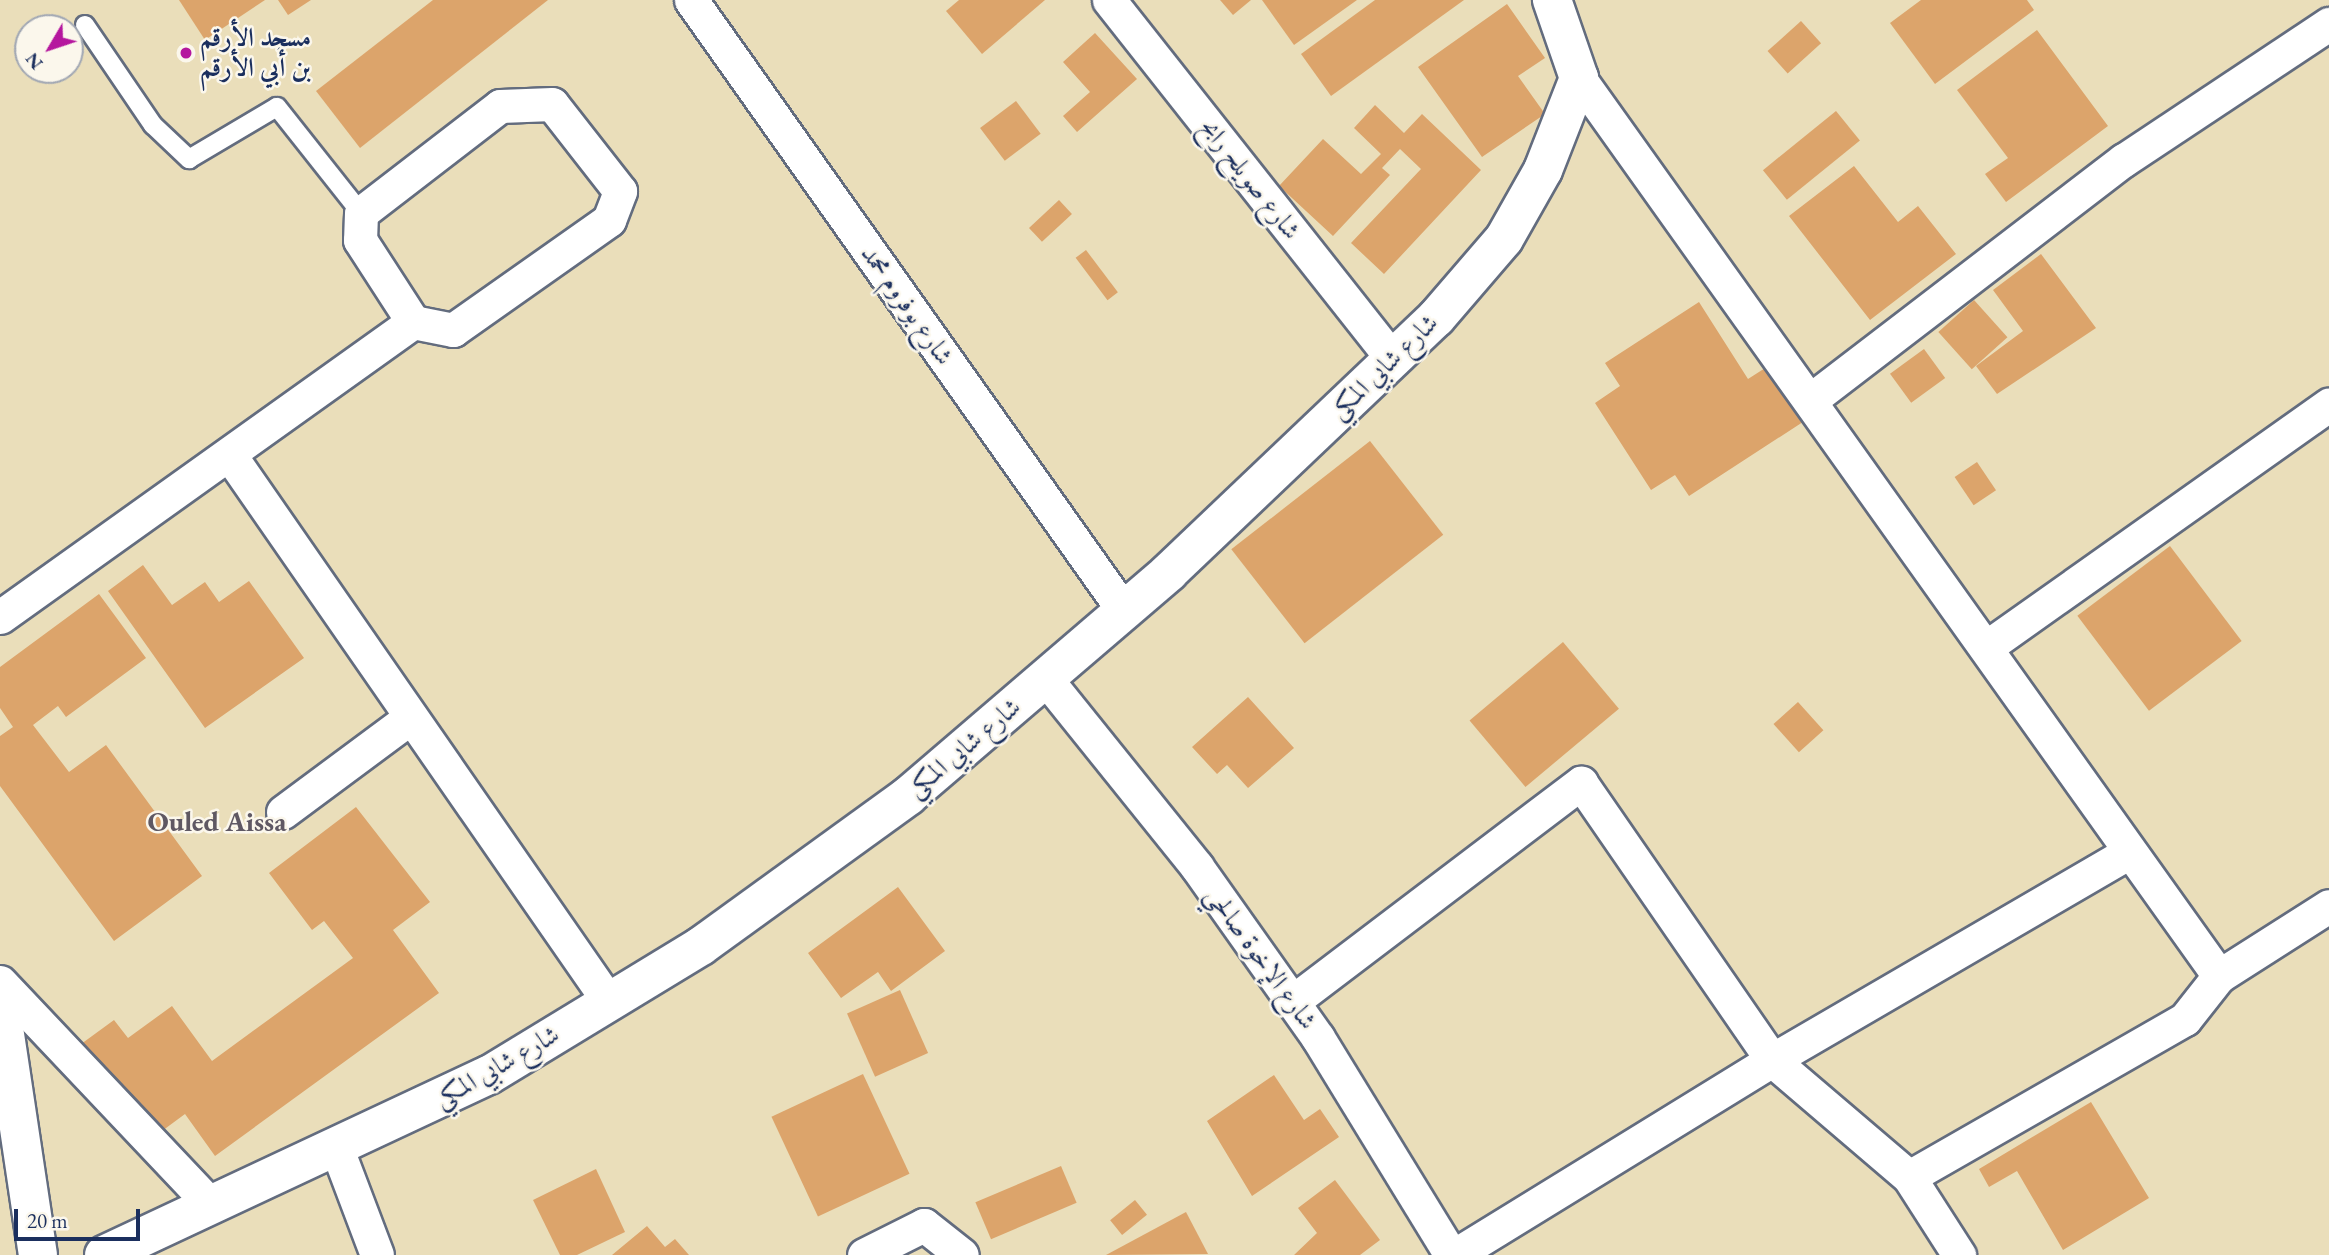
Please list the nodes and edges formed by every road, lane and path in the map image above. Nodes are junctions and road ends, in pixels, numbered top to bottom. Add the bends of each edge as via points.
1 (691, 0) edge
2 (1109, 0) edge
3 (1552, 0) edge
4 (2329, 24) edge
5 (85, 25) dead end
6 (1578, 78) junction
7 (360, 213) junction
8 (412, 322) junction
9 (1392, 358) junction
10 (1812, 399) junction
11 (2329, 405) edge
12 (229, 454) junction
13 (1124, 611) junction
14 (0, 617) edge
15 (1987, 646) junction
16 (1046, 679) junction
17 (411, 717) junction
18 (283, 812) dead end
19 (2128, 853) junction
20 (2329, 906) edge
21 (2220, 976) junction
22 (0, 982) edge
23 (0, 1001) edge
24 (609, 1002) junction
25 (1292, 1002) junction
26 (1772, 1059) junction
27 (337, 1149) junction
28 (1909, 1177) junction
29 (212, 1206) junction
30 (38, 1255) edge
31 (104, 1255) edge
32 (377, 1255) edge
33 (864, 1255) edge
34 (962, 1255) edge
35 (1453, 1255) edge
36 (1959, 1255) edge

1 - 13 street, شارع بوفروم محمد
2 - 9 street, شارع صويلح رابح
3 - 6 main road
4 - 10 street via 2123,160
5 - 7 lane via 153,125 189,159 277,107
6 - 9 main road, شارع شابي المكي via 1543,170 1504,239
6 - 10 street
7 - 8 street via 360,240
7 - 8 street via 500,106 552,104 620,191 609,220 453,330
8 - 12 street
9 - 13 main road, شارع شابي المكي
10 - 15 street
11 - 15 street
12 - 14 street
12 - 17 street
13 - 16 main road, شارع شابي المكي
15 - 19 street
16 - 24 main road, شارع شابي المكي via 908,796 701,946
16 - 25 street, شارع الإخوة صالحي via 1197,867
17 - 18 street
17 - 24 street
19 - 21 street
19 - 26 street
20 - 21 street
21 - 28 street via 2185,1019
22 - 29 street
23 - 30 main road
24 - 27 main road, شارع شابي المكي via 489,1075
25 - 26 street via 1581,783
25 - 35 street, شارع الإخوة صالحي
26 - 28 street
26 - 35 street
27 - 29 main road, شارع شابي المكي
27 - 32 street
28 - 36 street
29 - 31 main road, شارع شابي المكي
33 - 34 street via 925,1225

